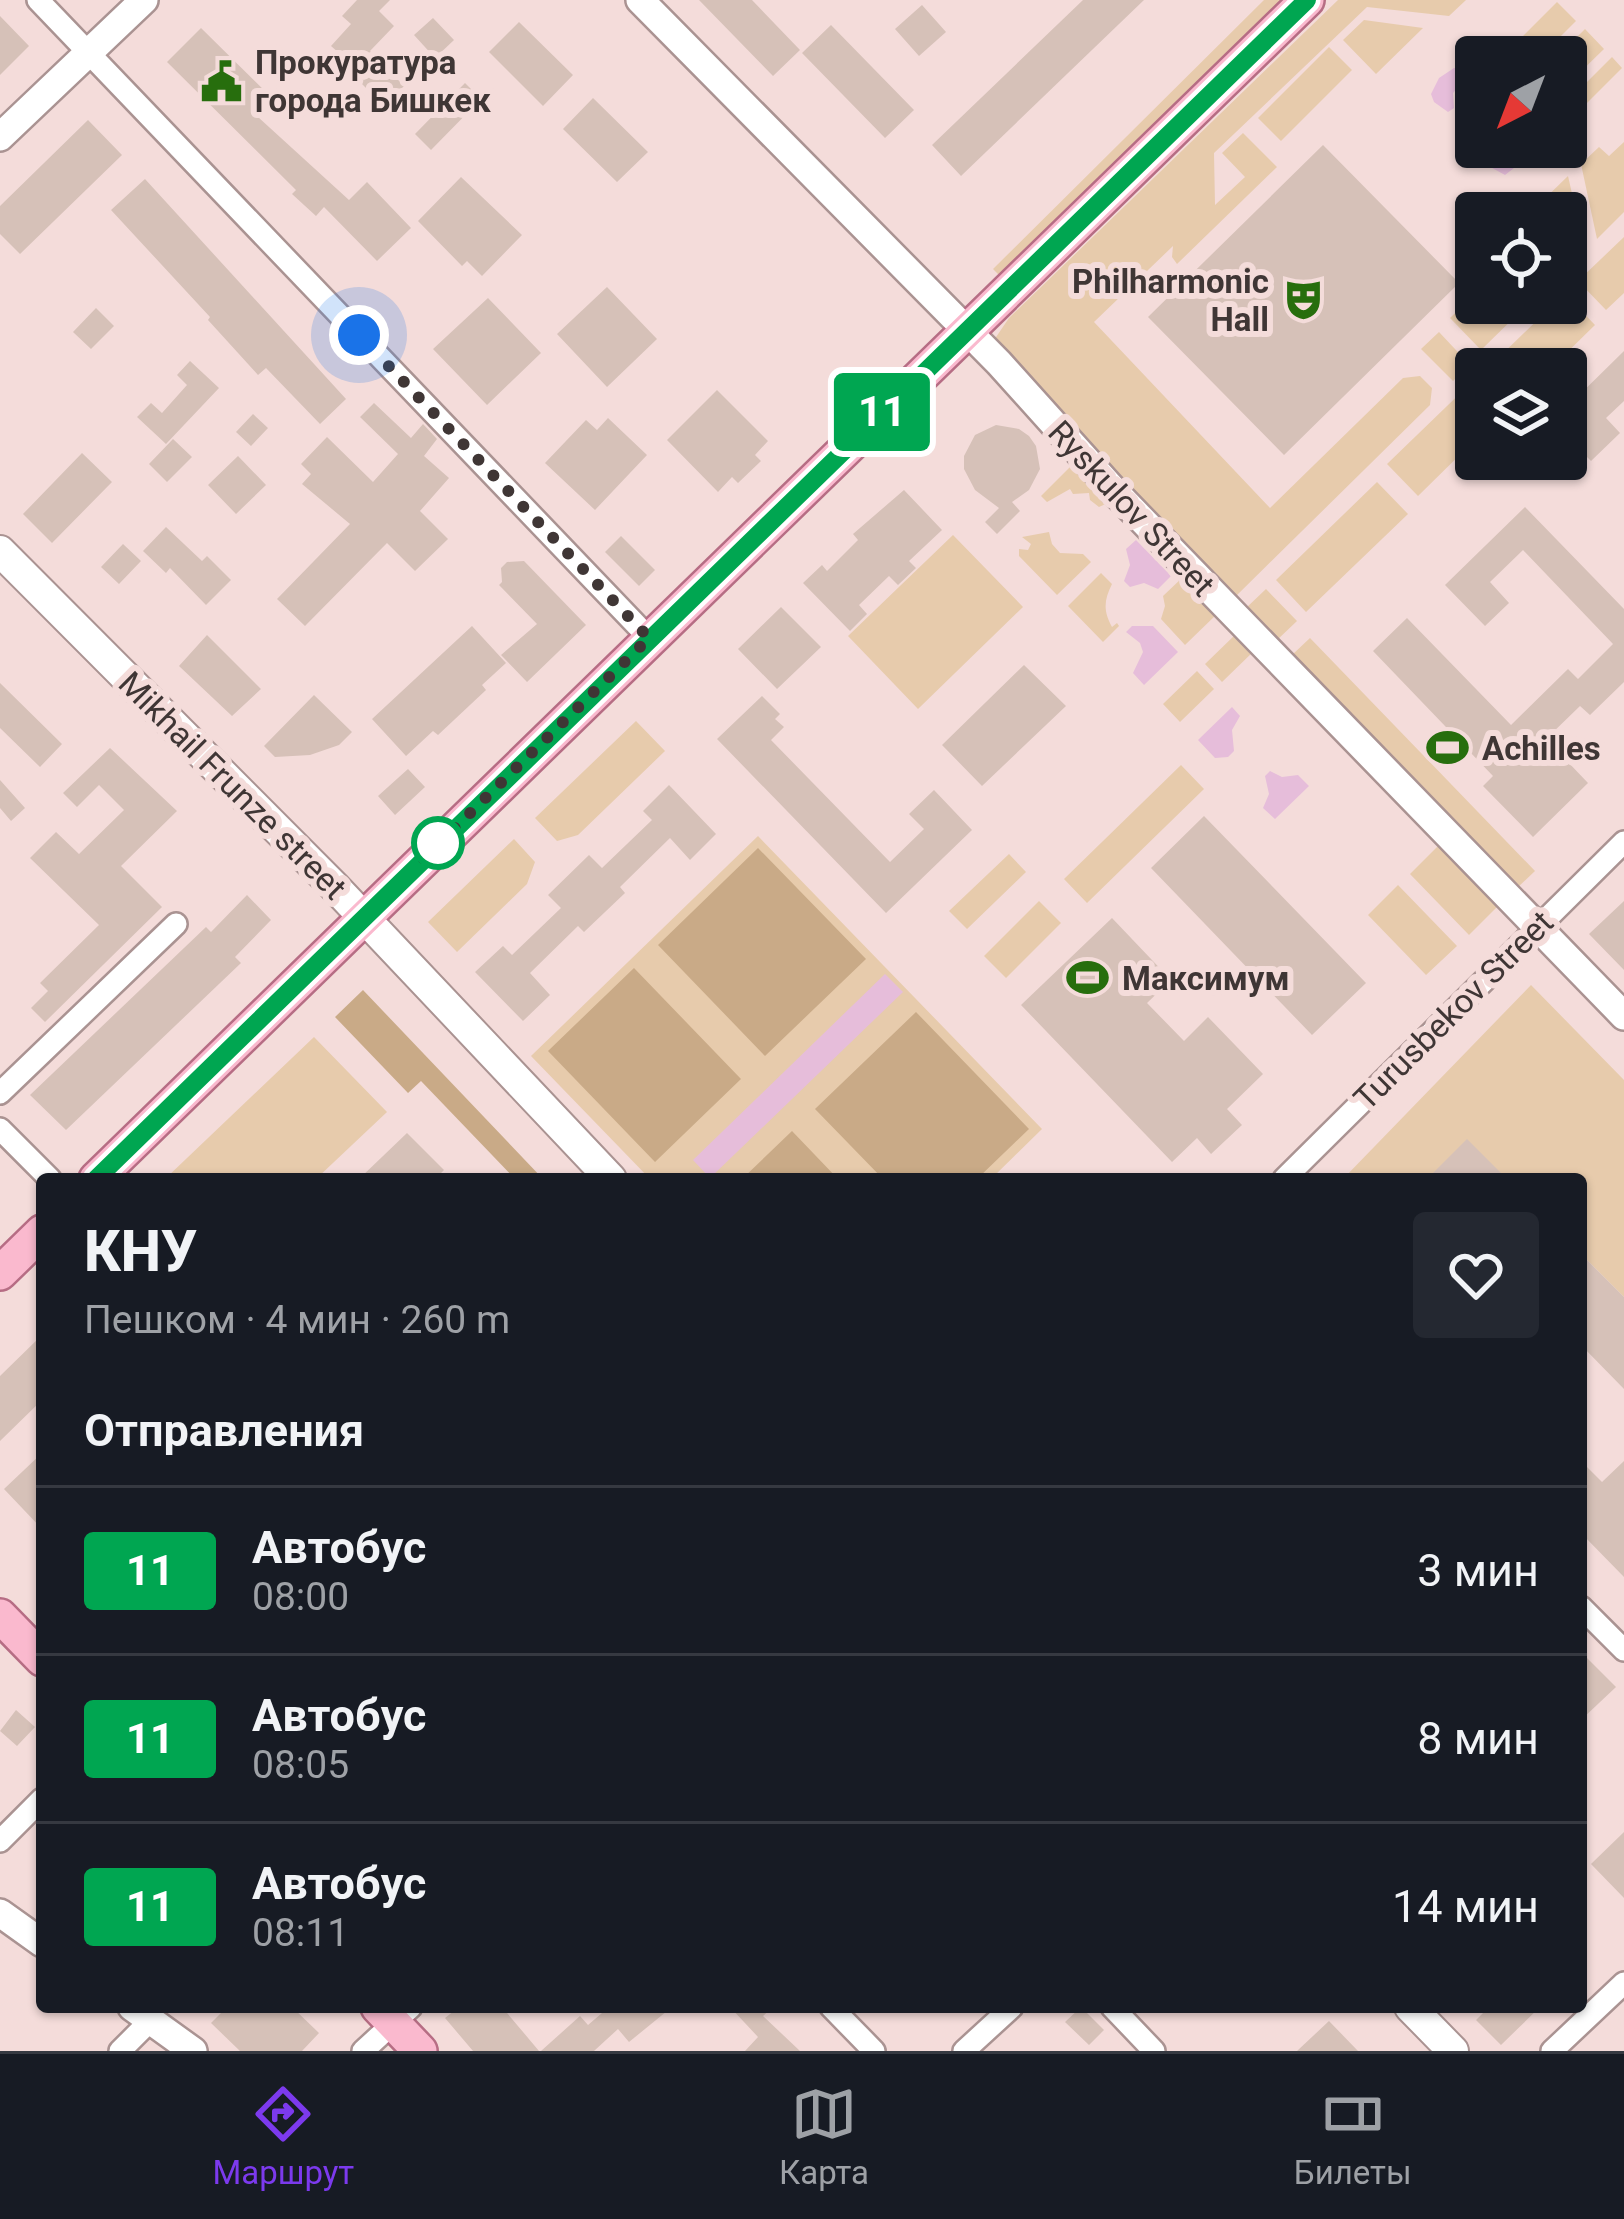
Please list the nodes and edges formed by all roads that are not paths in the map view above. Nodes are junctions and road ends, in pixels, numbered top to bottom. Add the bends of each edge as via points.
1 (38, 0) edge
2 (144, 0) edge
3 (640, 0) edge
4 (1307, 0) edge
5 (88, 54) junction
6 (0, 137) edge
7 (965, 332) junction
8 (0, 551) edge
9 (649, 638) junction
10 (1624, 842) edge
11 (363, 916) junction
12 (176, 924) dead end
13 (1537, 926) junction
14 (1624, 1016) edge
15 (0, 1093) edge
16 (0, 1129) edge
17 (44, 1173) edge
18 (102, 1173) edge
19 (605, 1173) edge
20 (1290, 1173) edge
21 (36, 1238) edge
22 (0, 1273) edge
23 (1587, 1613) edge
24 (0, 1616) edge
25 (1624, 1650) edge
26 (36, 1653) edge
27 (36, 1805) edge
28 (0, 1841) edge
29 (4, 1923) edge
30 (36, 1940) edge
31 (1624, 1983) edge
32 (393, 2013) edge
33 (395, 2013) edge
34 (837, 2013) edge
35 (1005, 2013) edge
36 (1118, 2013) edge
37 (1416, 2013) edge
38 (141, 2014) edge
39 (121, 2051) edge
40 (193, 2051) edge
41 (363, 2051) edge
42 (420, 2051) edge
43 (874, 2051) edge
44 (964, 2051) edge
45 (1154, 2051) edge
46 (1453, 2051) edge
47 (1552, 2051) edge

1 - 5 street
2 - 5 street
3 - 7 street, Ryskulov Street
4 - 7 main road
5 - 6 street
5 - 9 street
7 - 9 main road
7 - 13 street, Ryskulov Street
8 - 11 main road, Mikhail Frunze street
9 - 11 main road
10 - 13 street, Turusbekov Street
11 - 18 main road
11 - 19 main road, Mikhail Frunze street
12 - 15 street
13 - 14 street, Ryskulov Street
13 - 20 street, Turusbekov Street
16 - 17 street
21 - 22 main road
23 - 25 street
24 - 26 main road
27 - 28 street
29 - 30 street
31 - 47 street
32 - 41 street
33 - 42 main road
34 - 43 street
35 - 44 street
36 - 45 street
37 - 46 main road
38 - 39 street
38 - 40 street

